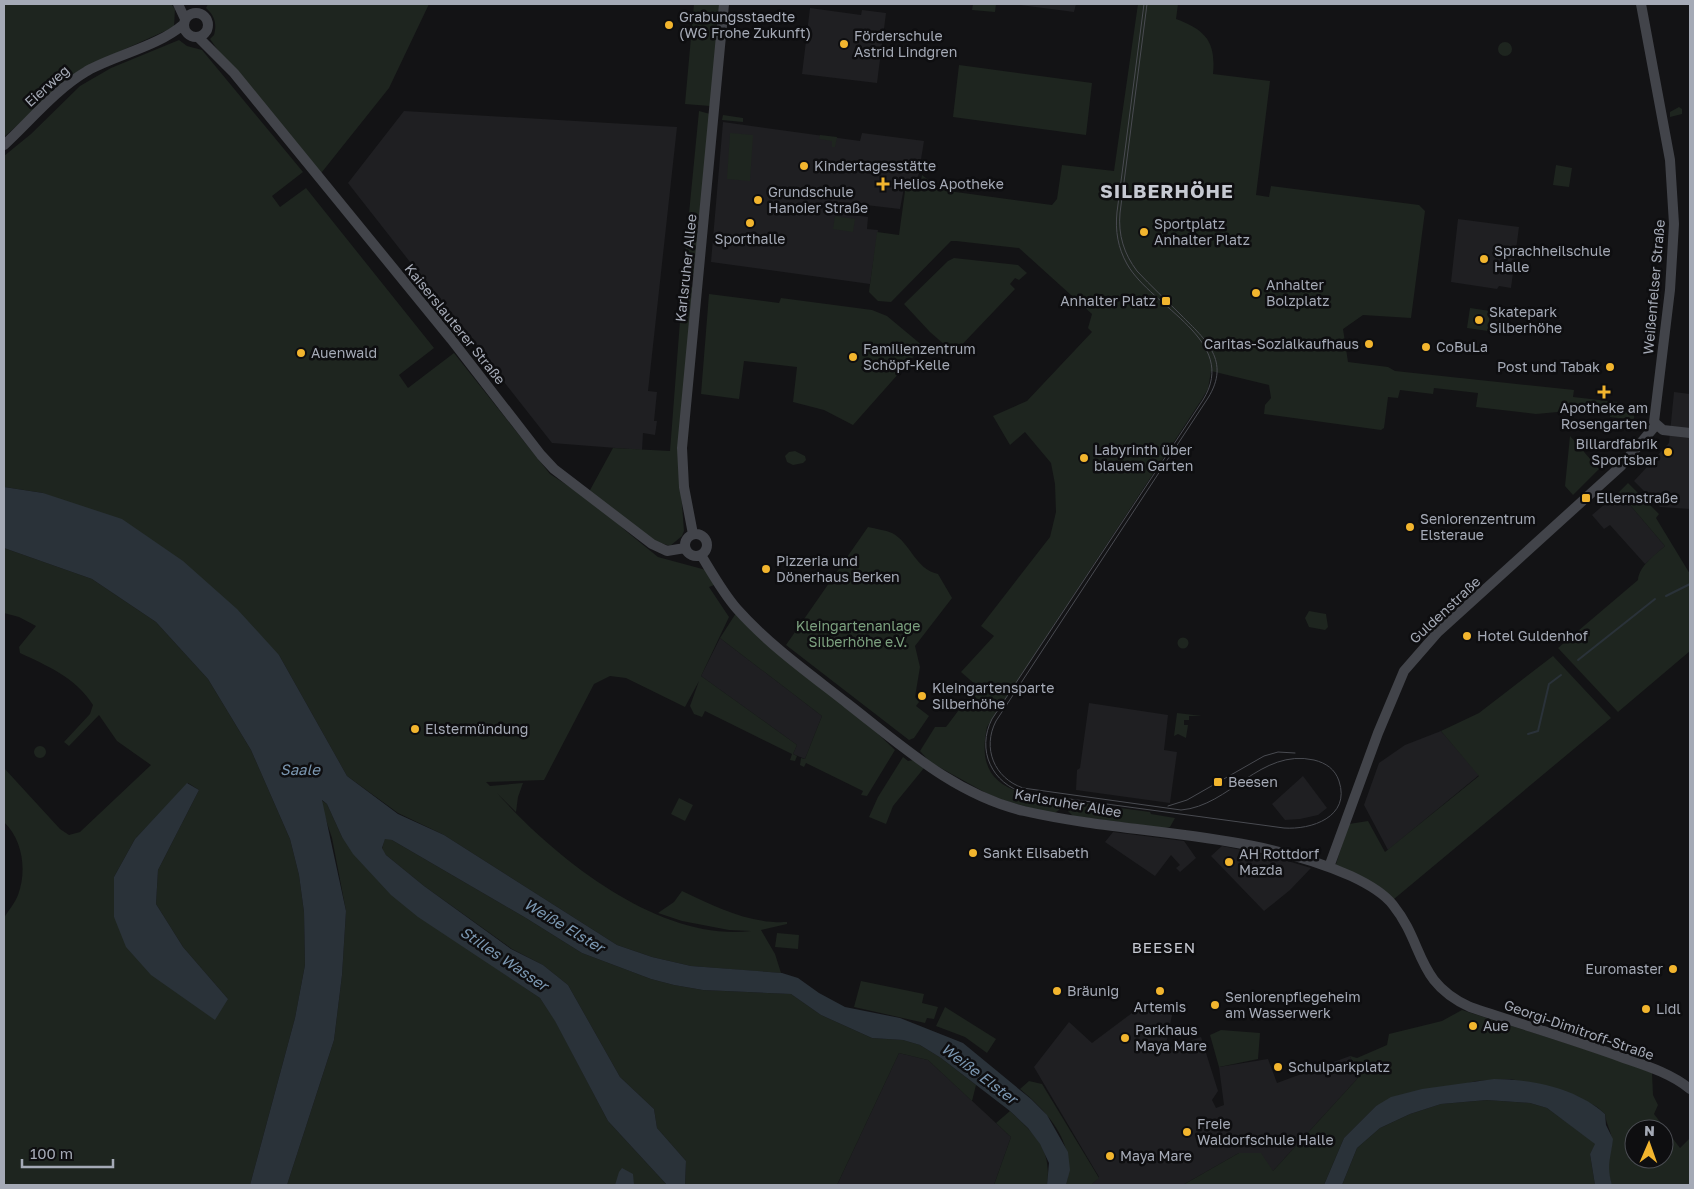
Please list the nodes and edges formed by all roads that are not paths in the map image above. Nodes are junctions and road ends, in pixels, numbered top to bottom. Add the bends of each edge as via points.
1 (178, 4) edge
2 (182, 4) edge
3 (724, 4) edge
4 (1640, 4) edge
5 (192, 26) junction
6 (4, 145) edge
7 (1656, 425) junction
8 (1690, 433) edge
9 (693, 534) junction
10 (685, 548) junction
11 (701, 555) junction
12 (1329, 867) junction
13 (1457, 1001) joint
14 (1690, 1089) edge

1 - 5 street, Kaiserslauterer Straße
2 - 5 street, Kaiserslauterer Straße
3 - 9 street, Karlsruher Allee via 682,448 684,487
4 - 7 street, Weißenfelser Straße via 1674,195 1672,265 1653,416
5 - 6 street, Eierweg via 98,65 69,83
5 - 10 street, Kaiserslauterer Straße via 234,73 551,465 652,544 667,551
7 - 8 street via 1663,430
7 - 12 street, Guldenstraße via 1627,460 1438,632 1404,671
9 - 10 street via 687,538
9 - 11 street via 700,534 705,539 706,550
10 - 11 street via 694,556
11 - 12 street, Karlsruher Allee via 728,598 768,641 926,764 964,788 1021,810 1242,842
12 - 13 street, Karlsruher Allee via 1371,887 1393,905 1428,974
13 - 14 street, Georgi-Dimitroff-Straße via 1664,1073

